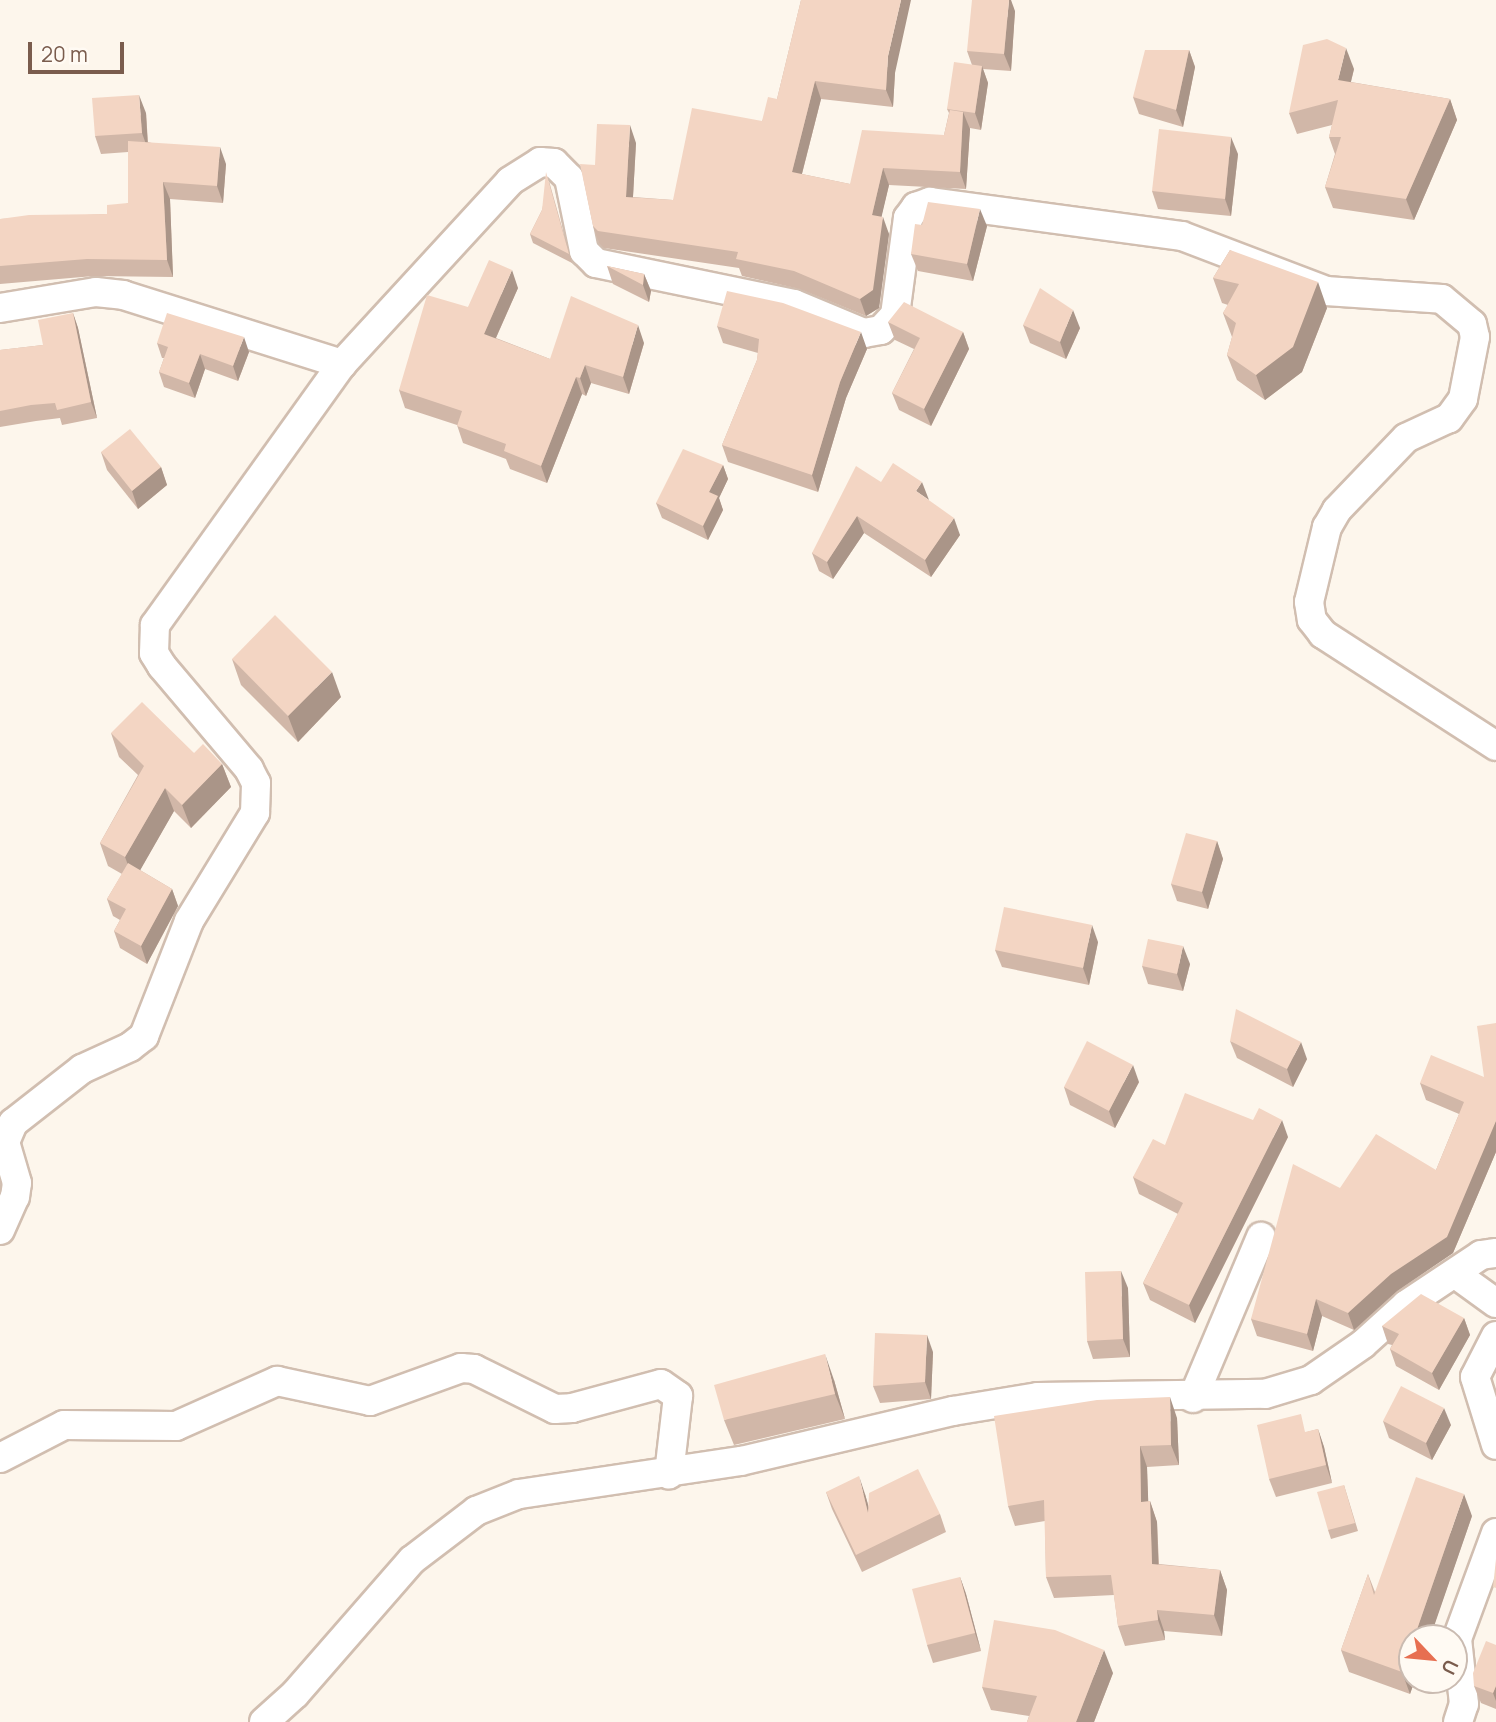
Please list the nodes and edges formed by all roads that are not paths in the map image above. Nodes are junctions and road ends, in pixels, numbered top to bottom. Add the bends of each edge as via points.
1 (0, 308) edge
2 (342, 364) junction
3 (1496, 746) edge
4 (4, 1136) edge
5 (0, 1230) edge
6 (1261, 1237) dead end
7 (1496, 1253) edge
8 (1457, 1275) junction
9 (1496, 1303) edge
10 (1496, 1336) edge
11 (1193, 1398) junction
12 (1496, 1445) edge
13 (0, 1458) edge
14 (669, 1474) junction
15 (1496, 1533) edge
16 (264, 1722) edge
17 (1458, 1722) edge

1 - 2 street via 96,292 123,295
2 - 3 street via 510,181 540,162 554,163 569,178 584,251 596,263 794,304 864,333 876,333 895,315 908,218 916,207 930,202 1182,236 1325,291 1442,299 1472,324 1475,337 1458,411 1406,439 1337,510 1327,527 1309,603 1312,620 1323,634
2 - 4 street via 163,610 152,636 162,666 249,769 257,797 249,829 189,922 144,1036 82,1069 13,1123
4 - 5 street via 16,1183
6 - 11 street
7 - 8 street via 1481,1255
8 - 9 street
8 - 11 street via 1406,1306 1363,1344 1311,1380 1265,1394
10 - 12 street via 1475,1377
11 - 14 street via 1038,1397 953,1411 805,1448
13 - 14 street via 64,1425 176,1426 277,1381 370,1401 461,1368 474,1369 555,1409 660,1384 678,1396
14 - 16 street via 519,1494 476,1511 412,1560 295,1694
15 - 17 street via 1457,1639 1464,1704

